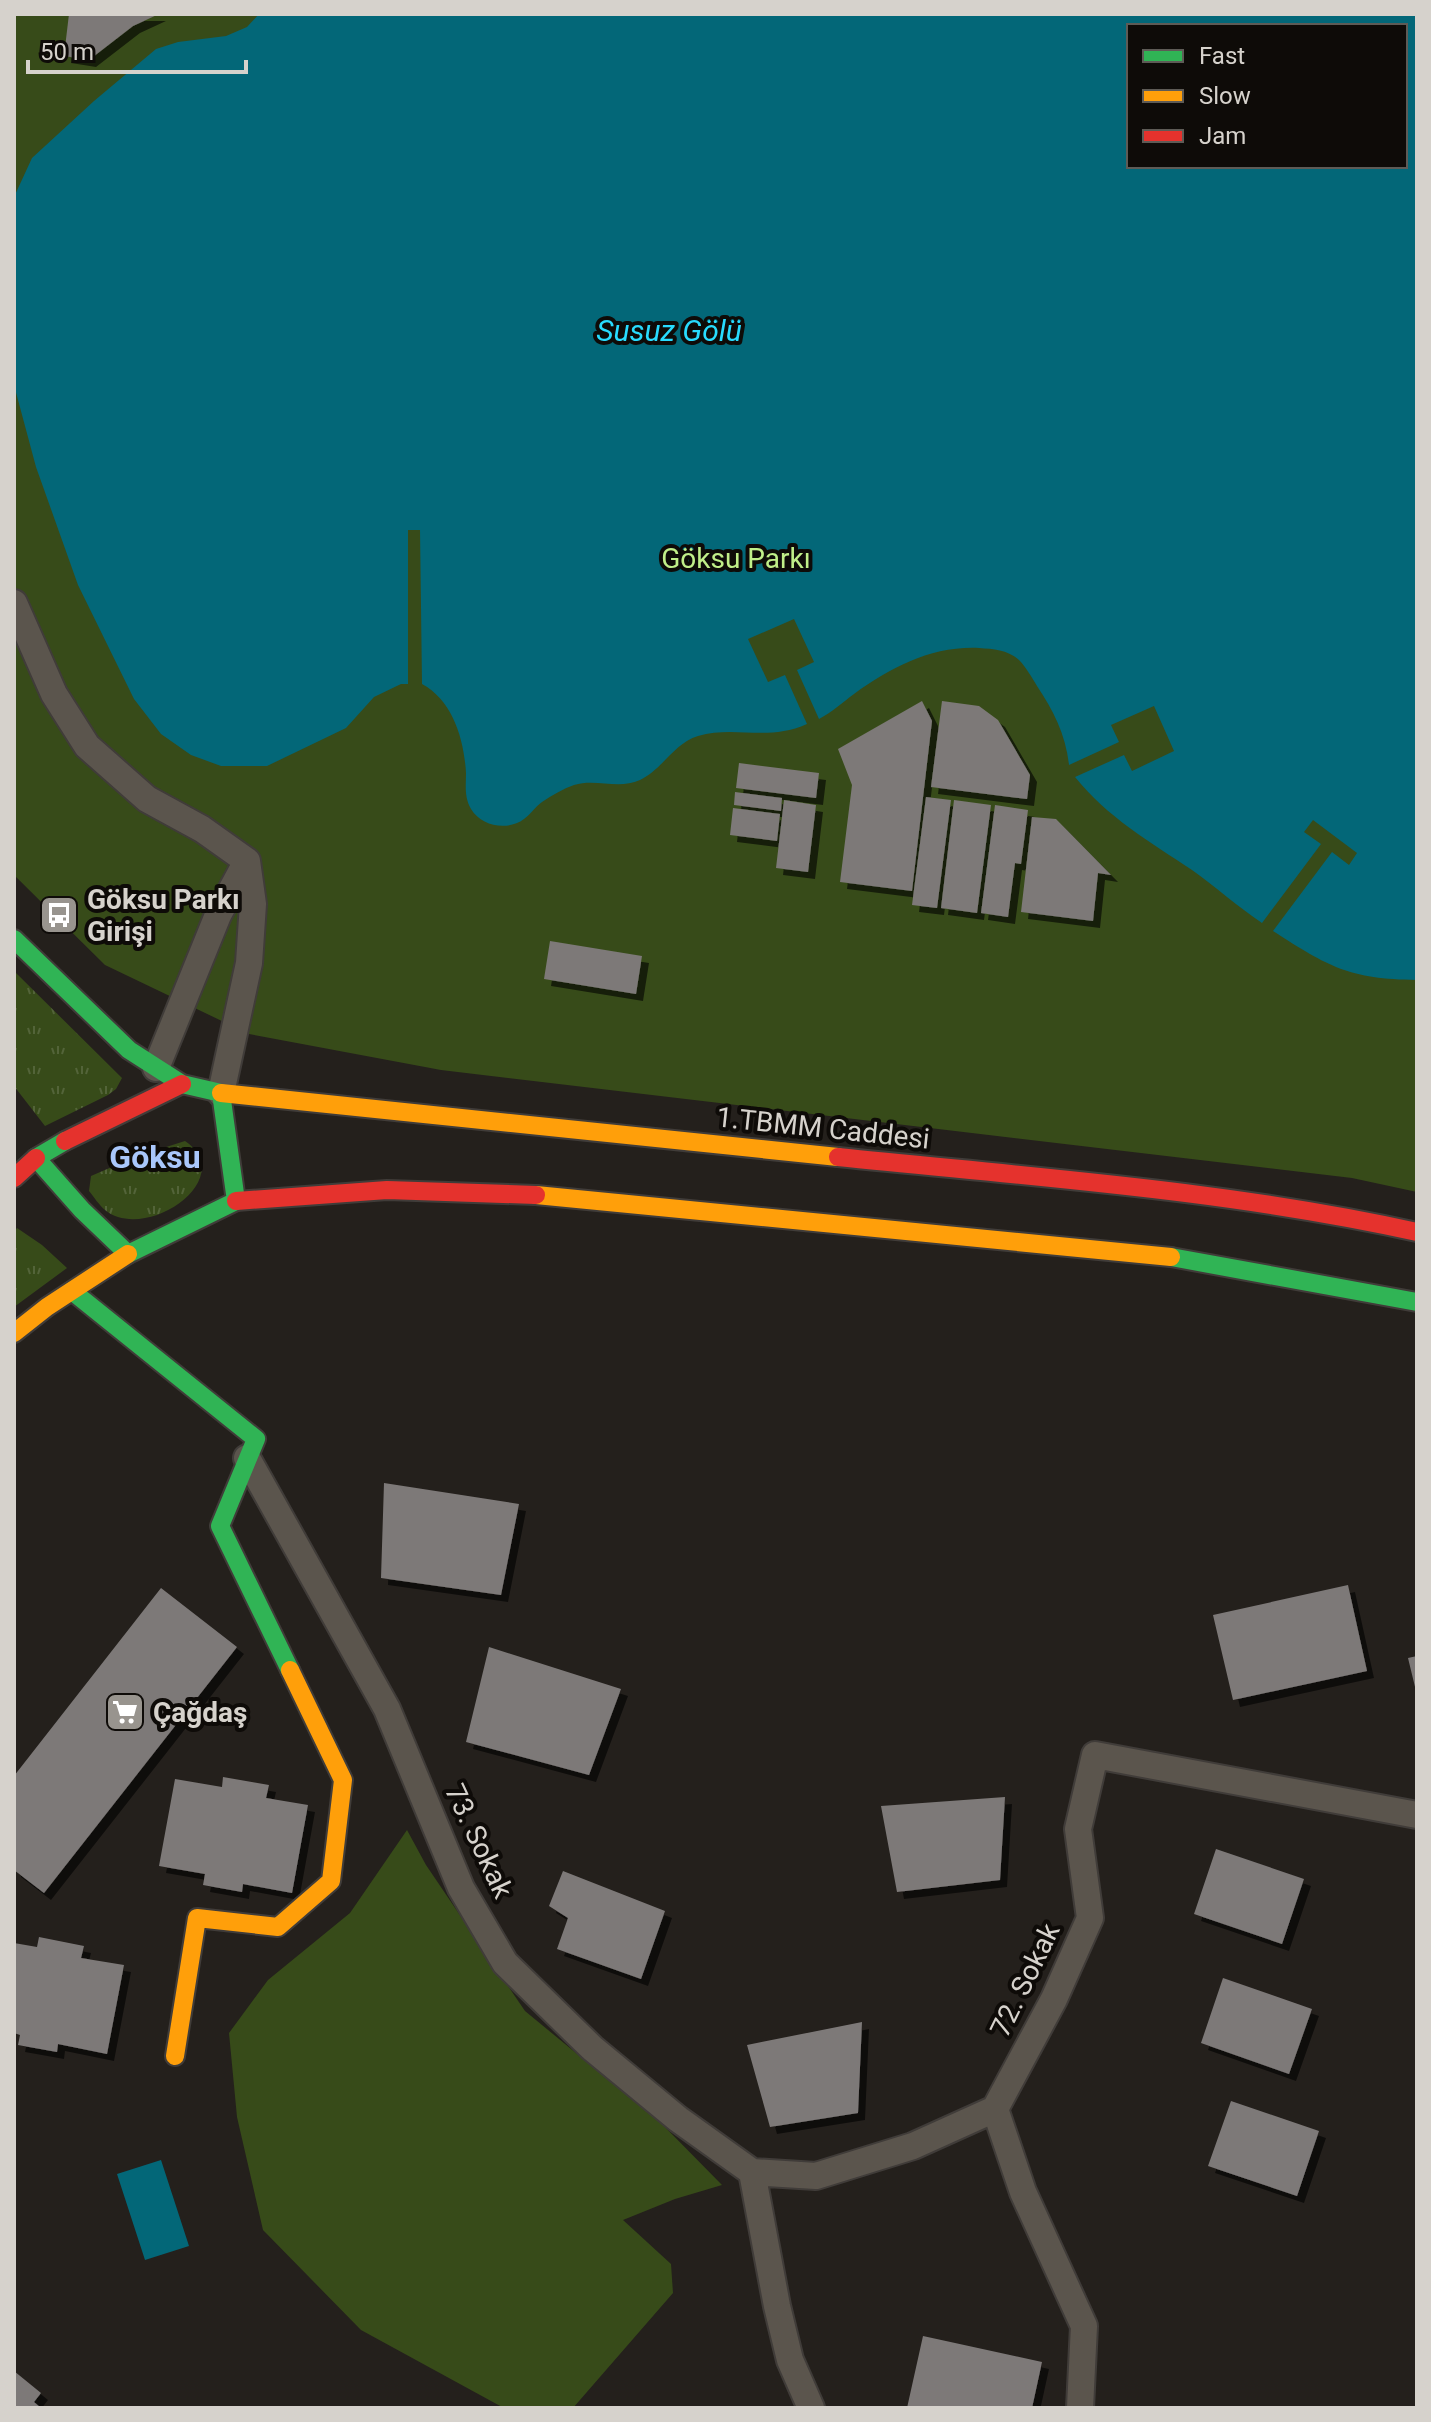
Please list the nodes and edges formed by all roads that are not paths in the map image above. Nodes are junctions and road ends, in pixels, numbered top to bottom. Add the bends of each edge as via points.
1 (14, 603) edge
2 (247, 861) junction
3 (14, 939) edge
4 (156, 1068) junction
5 (182, 1084) junction
6 (221, 1093) junction
7 (30, 1152) junction
8 (14, 1178) edge
9 (236, 1201) junction
10 (1417, 1232) edge
11 (128, 1254) junction
12 (72, 1291) junction
13 (1417, 1302) edge
14 (14, 1333) edge
15 (247, 1458) junction
16 (1417, 1815) edge
17 (175, 2056) dead end
18 (995, 2109) junction
19 (752, 2172) junction
20 (811, 2408) edge
21 (1080, 2408) edge

1 - 2 street via 54,694 87,746 147,799
2 - 4 street via 218,915
2 - 6 street via 253,904 249,963
3 - 4 main road via 129,1050
4 - 5 main road
5 - 6 main road, 1.TBMM Caddesi
5 - 7 main road
6 - 9 main road
6 - 10 main road, 1.TBMM Caddesi via 1192,1194
7 - 8 main road
7 - 11 main road
9 - 11 main road
9 - 13 main road via 387,1190 563,1196 1159,1255
11 - 12 main road
12 - 14 main road
12 - 15 main road via 256,1439
15 - 17 main road via 220,1526 343,1780 331,1881 278,1927 197,1918
15 - 19 street, 73. Sokak via 387,1709 461,1888 505,1963 592,2048
16 - 18 street, 72. Sokak via 1095,1755 1078,1829 1090,1918
18 - 19 street via 913,2146 816,2176
18 - 21 street via 1023,2192 1084,2326
19 - 20 street via 790,2360

